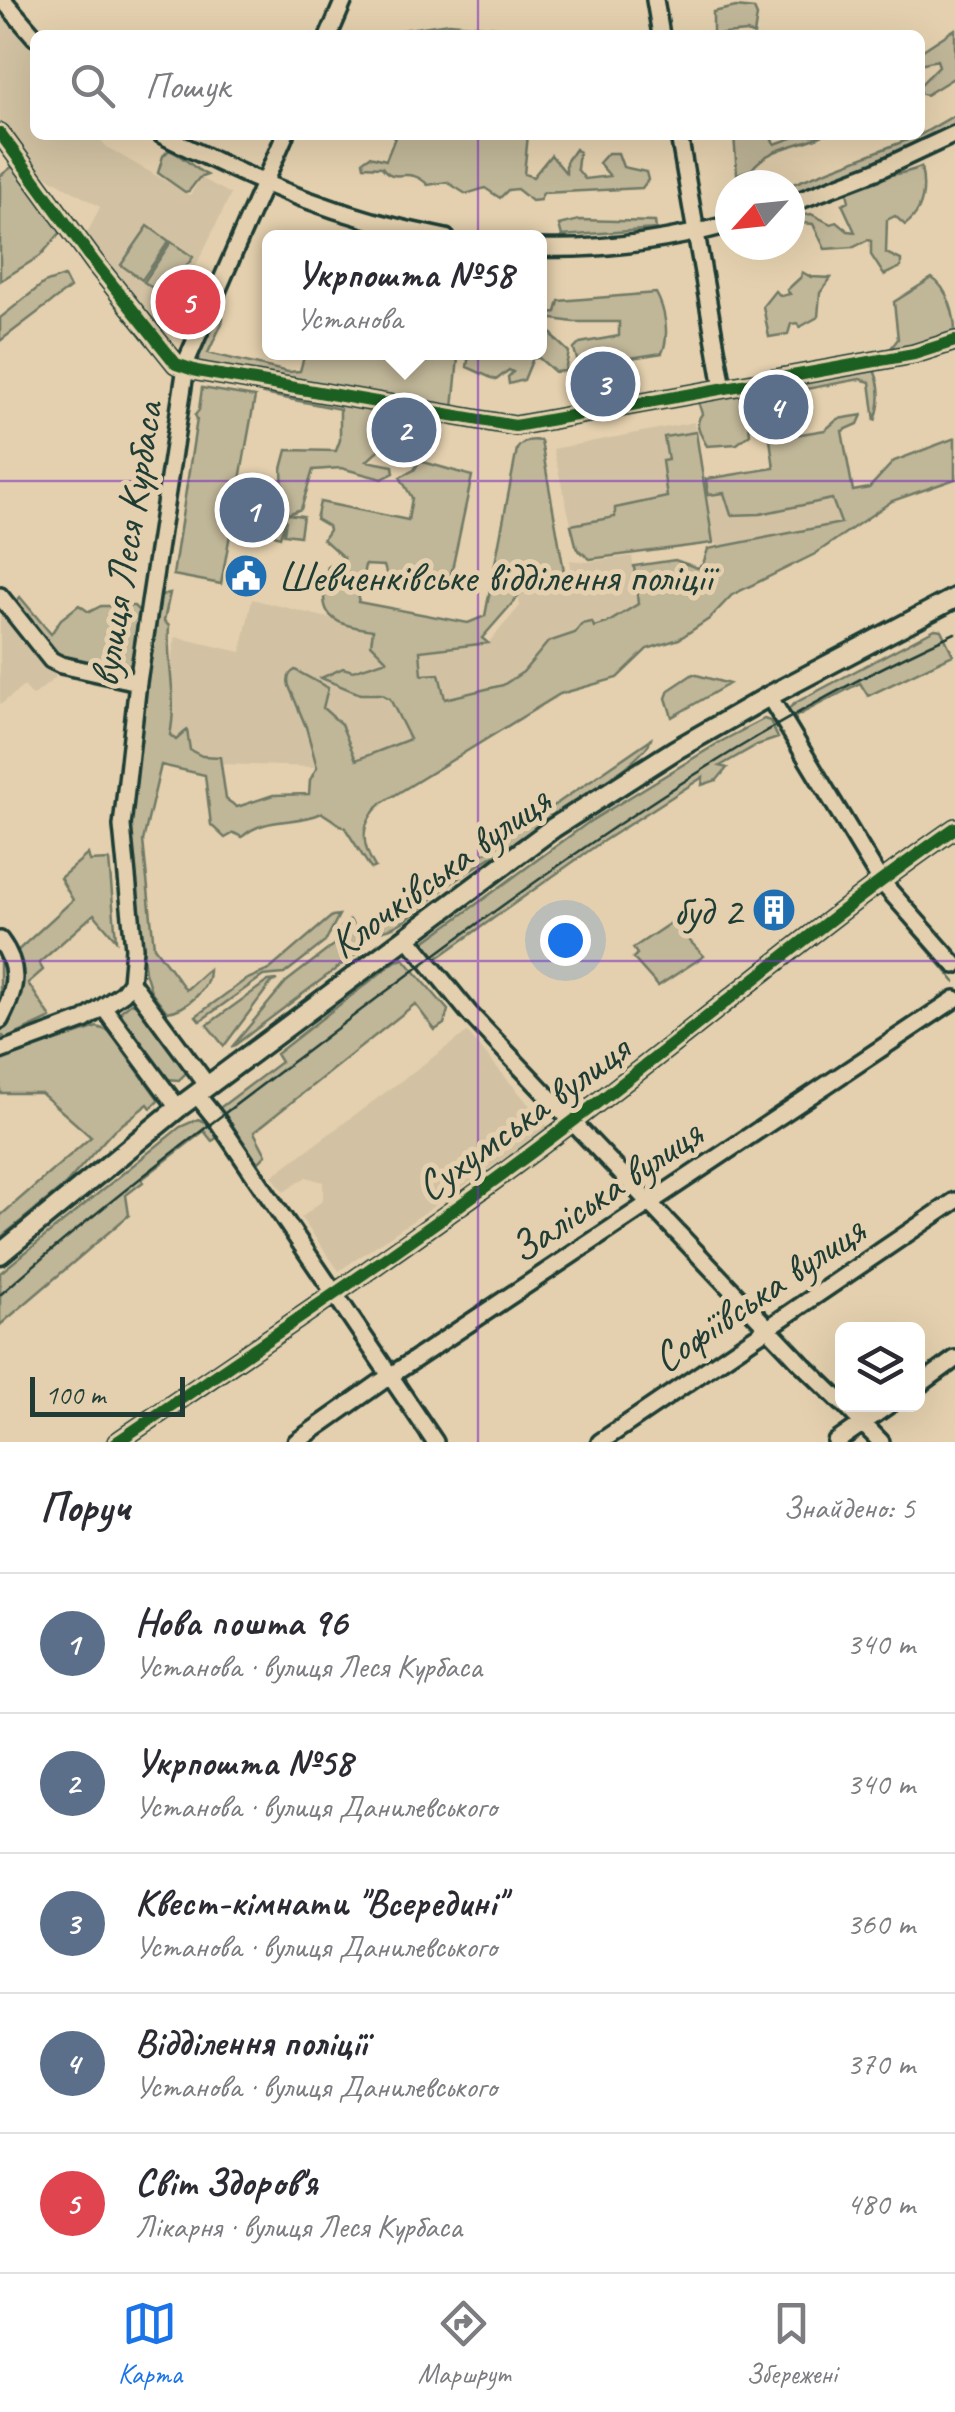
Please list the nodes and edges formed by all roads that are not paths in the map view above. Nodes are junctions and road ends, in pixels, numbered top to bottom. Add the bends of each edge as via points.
1 (3, 0) edge
2 (344, 0) edge
3 (656, 0) edge
4 (331, 30) edge
5 (660, 30) edge
6 (30, 31) edge
7 (0, 133) edge
8 (955, 134) edge
9 (172, 140) edge
10 (283, 140) edge
11 (680, 140) edge
12 (263, 185) junction
13 (805, 198) edge
14 (715, 228) edge
15 (408, 230) edge
16 (696, 232) junction
17 (547, 248) edge
18 (955, 341) edge
19 (186, 368) junction
20 (723, 388) junction
21 (0, 596) edge
22 (955, 598) edge
23 (138, 682) junction
24 (769, 696) junction
25 (955, 828) edge
26 (880, 880) junction
27 (408, 938) junction
28 (0, 940) edge
29 (955, 965) edge
30 (130, 982) junction
31 (955, 999) edge
32 (104, 1008) junction
33 (0, 1020) edge
34 (1, 1048) edge
35 (202, 1090) junction
36 (178, 1108) junction
37 (572, 1123) junction
38 (955, 1201) edge
39 (648, 1202) junction
40 (0, 1254) edge
41 (335, 1295) junction
42 (768, 1328) junction
43 (955, 1359) edge
44 (389, 1376) junction
45 (925, 1381) edge
46 (835, 1396) edge
47 (852, 1412) edge
48 (878, 1412) edge
49 (863, 1422) junction
50 (117, 1442) edge
51 (296, 1442) edge
52 (435, 1442) edge
53 (600, 1442) edge
54 (836, 1442) edge
55 (881, 1442) edge

1 - 6 street
2 - 4 street
3 - 5 street
7 - 19 street via 102,272
8 - 13 street
9 - 12 street
10 - 12 street, вулиця Леся Курбаса
11 - 16 street
12 - 15 street
12 - 19 street, вулиця Леся Курбаса
14 - 16 street
16 - 17 street
16 - 20 street
18 - 20 street
19 - 20 street via 514,426
19 - 23 street, вулиця Леся Курбаса
21 - 23 street via 51,660
22 - 24 main road, Клочківська вулиця
23 - 30 street, вулиця Леся Курбаса via 122,826 134,948
24 - 26 street
24 - 27 main road, Клочківська вулиця via 553,828
25 - 26 street, Сухумська вулиця
26 - 29 street
26 - 37 street, Сухумська вулиця
27 - 35 main road, Клочківська вулиця
27 - 37 street
28 - 33 street via 16,978
30 - 32 street
30 - 35 street
31 - 39 street, Заліська вулиця
32 - 34 street via 62,1030
32 - 36 street
35 - 36 main road, Клочківська вулиця
35 - 41 street
36 - 40 main road, Клочківська вулиця
37 - 39 street
37 - 41 street, Сухумська вулиця
38 - 42 street, Софіївська вулиця
39 - 42 street
39 - 44 street, Заліська вулиця
41 - 44 street
41 - 50 street, Сухумська вулиця
42 - 46 street
42 - 53 street, Софіївська вулиця
43 - 45 street
44 - 51 street, Заліська вулиця
44 - 52 street
47 - 49 street
48 - 49 street
49 - 54 street
49 - 55 street

